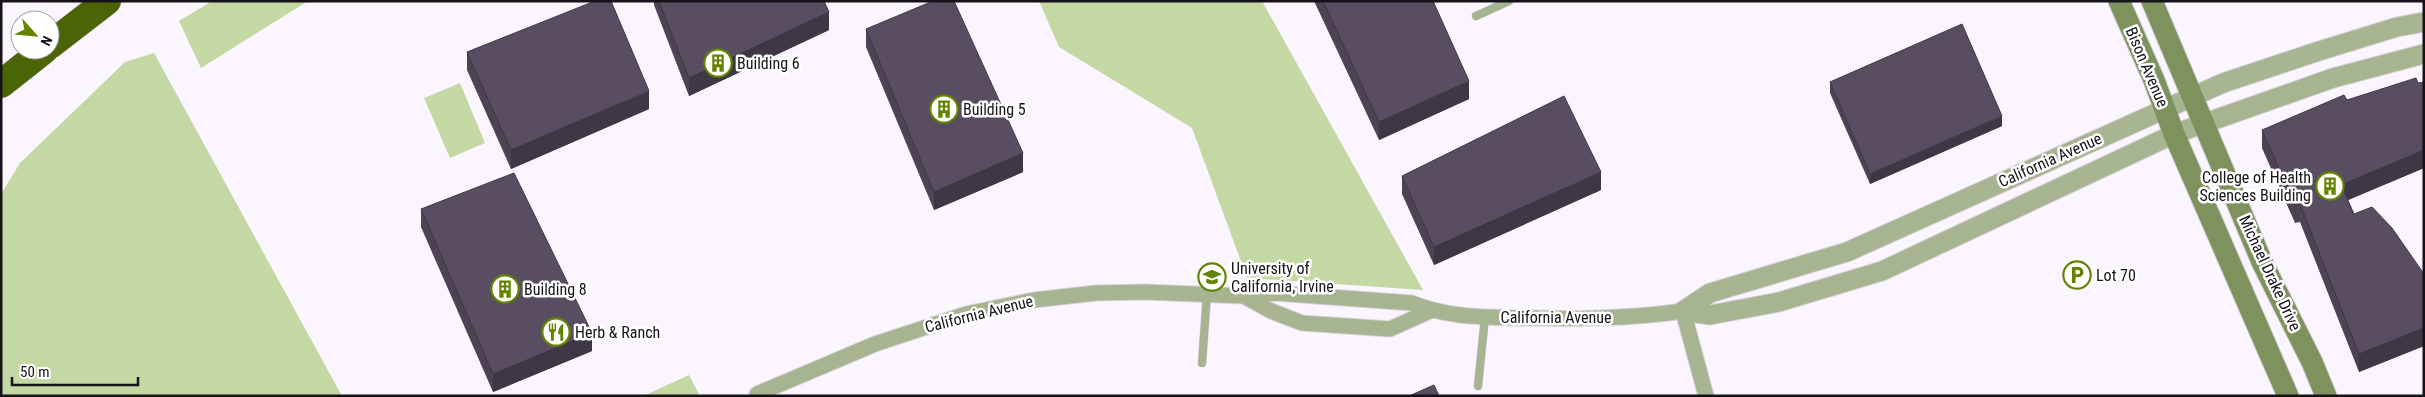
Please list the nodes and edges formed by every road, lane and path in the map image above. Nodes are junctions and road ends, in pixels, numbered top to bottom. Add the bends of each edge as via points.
1 (107, 1) edge
2 (1509, 1) edge
3 (2120, 1) edge
4 (2152, 1) edge
5 (1476, 16) dead end
6 (2424, 22) edge
7 (60, 37) edge
8 (2424, 54) edge
9 (31, 60) edge
10 (1, 84) edge
11 (2193, 96) junction
12 (2165, 108) junction
13 (2203, 123) junction
14 (2174, 134) junction
15 (1207, 294) junction
16 (1244, 296) junction
17 (1430, 311) junction
18 (1683, 312) junction
19 (1485, 317) junction
20 (1202, 364) dead end
21 (1478, 386) dead end
22 (757, 394) dead end
23 (1706, 396) edge
24 (2288, 396) edge
25 (2326, 396) edge

1 - 7 highway
2 - 5 lane
3 - 12 main road, Bison Avenue
4 - 11 main road, Bison Avenue
6 - 11 street, California Avenue via 2319,51
8 - 13 street, California Avenue via 2333,78
9 - 10 highway
11 - 12 street, California Avenue
11 - 13 main road, Bison Avenue
12 - 14 main road, Bison Avenue
12 - 18 street, California Avenue via 1847,252 1710,293
13 - 14 street, California Avenue
13 - 25 main road, Michael Drake Drive via 2262,262
14 - 18 street, California Avenue via 1882,270 1779,302 1710,315
14 - 24 main road, Michael Drake Drive
15 - 16 street, California Avenue
15 - 20 lane
15 - 22 street, California Avenue via 1096,294 1034,300 966,314 875,344
16 - 17 street, California Avenue via 1274,292 1412,303
16 - 17 street, California Avenue via 1302,323 1390,329
17 - 19 street, California Avenue
18 - 19 street, California Avenue via 1578,319
18 - 23 street
19 - 21 lane

